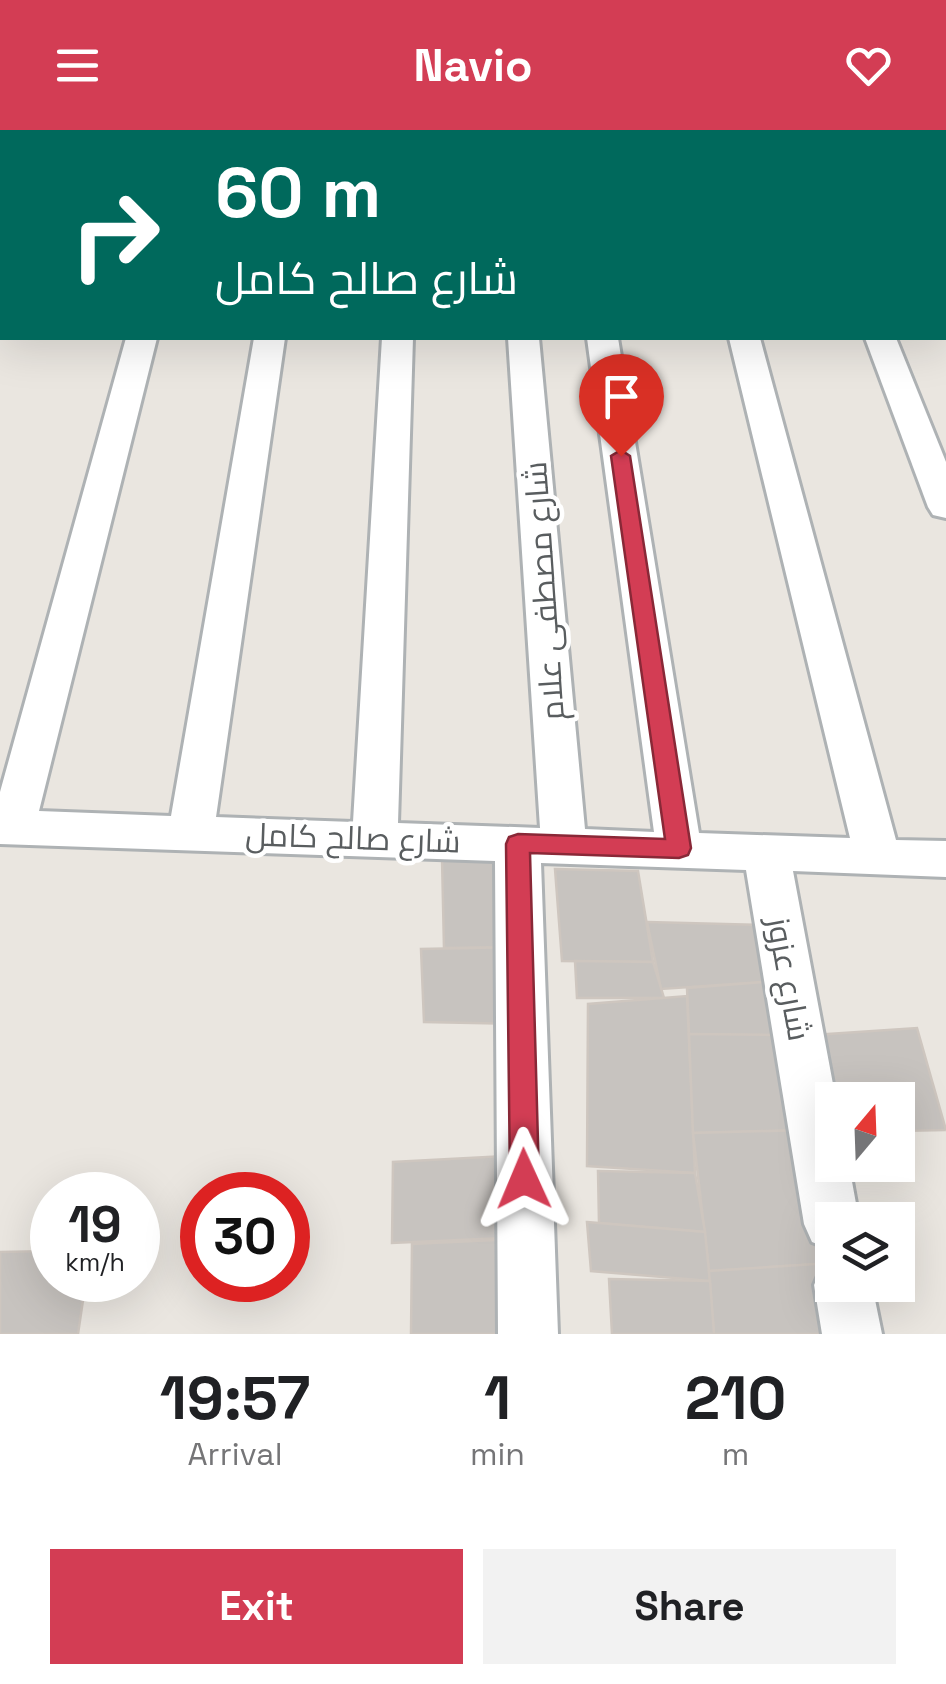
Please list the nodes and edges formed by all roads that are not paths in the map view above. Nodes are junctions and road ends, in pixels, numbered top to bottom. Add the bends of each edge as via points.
1 (139, 340) edge
2 (270, 340) edge
3 (398, 340) edge
4 (524, 340) edge
5 (603, 340) edge
6 (746, 340) edge
7 (881, 340) edge
8 (946, 508) edge
9 (7, 827) edge
10 (191, 834) junction
11 (376, 839) junction
12 (541, 844) junction
13 (679, 848) junction
14 (766, 852) junction
15 (877, 856) junction
16 (946, 859) edge
17 (828, 1202) edge
18 (847, 1302) edge
19 (528, 1334) edge
20 (852, 1334) edge

1 - 9 street
2 - 10 street
3 - 11 street
4 - 12 street, شارع مصطفى علام
5 - 13 street
6 - 15 street
7 - 8 street
9 - 10 street, شارع صالح كامل
10 - 11 street, شارع صالح كامل
11 - 12 street, شارع صالح كامل
12 - 13 street, شارع صالح كامل
12 - 19 street, شارع مصطفى علام
13 - 14 street, شارع صالح كامل
14 - 15 street, شارع صالح كامل
14 - 17 street, شارع عزوز
15 - 16 street, شارع صالح كامل
18 - 20 street

